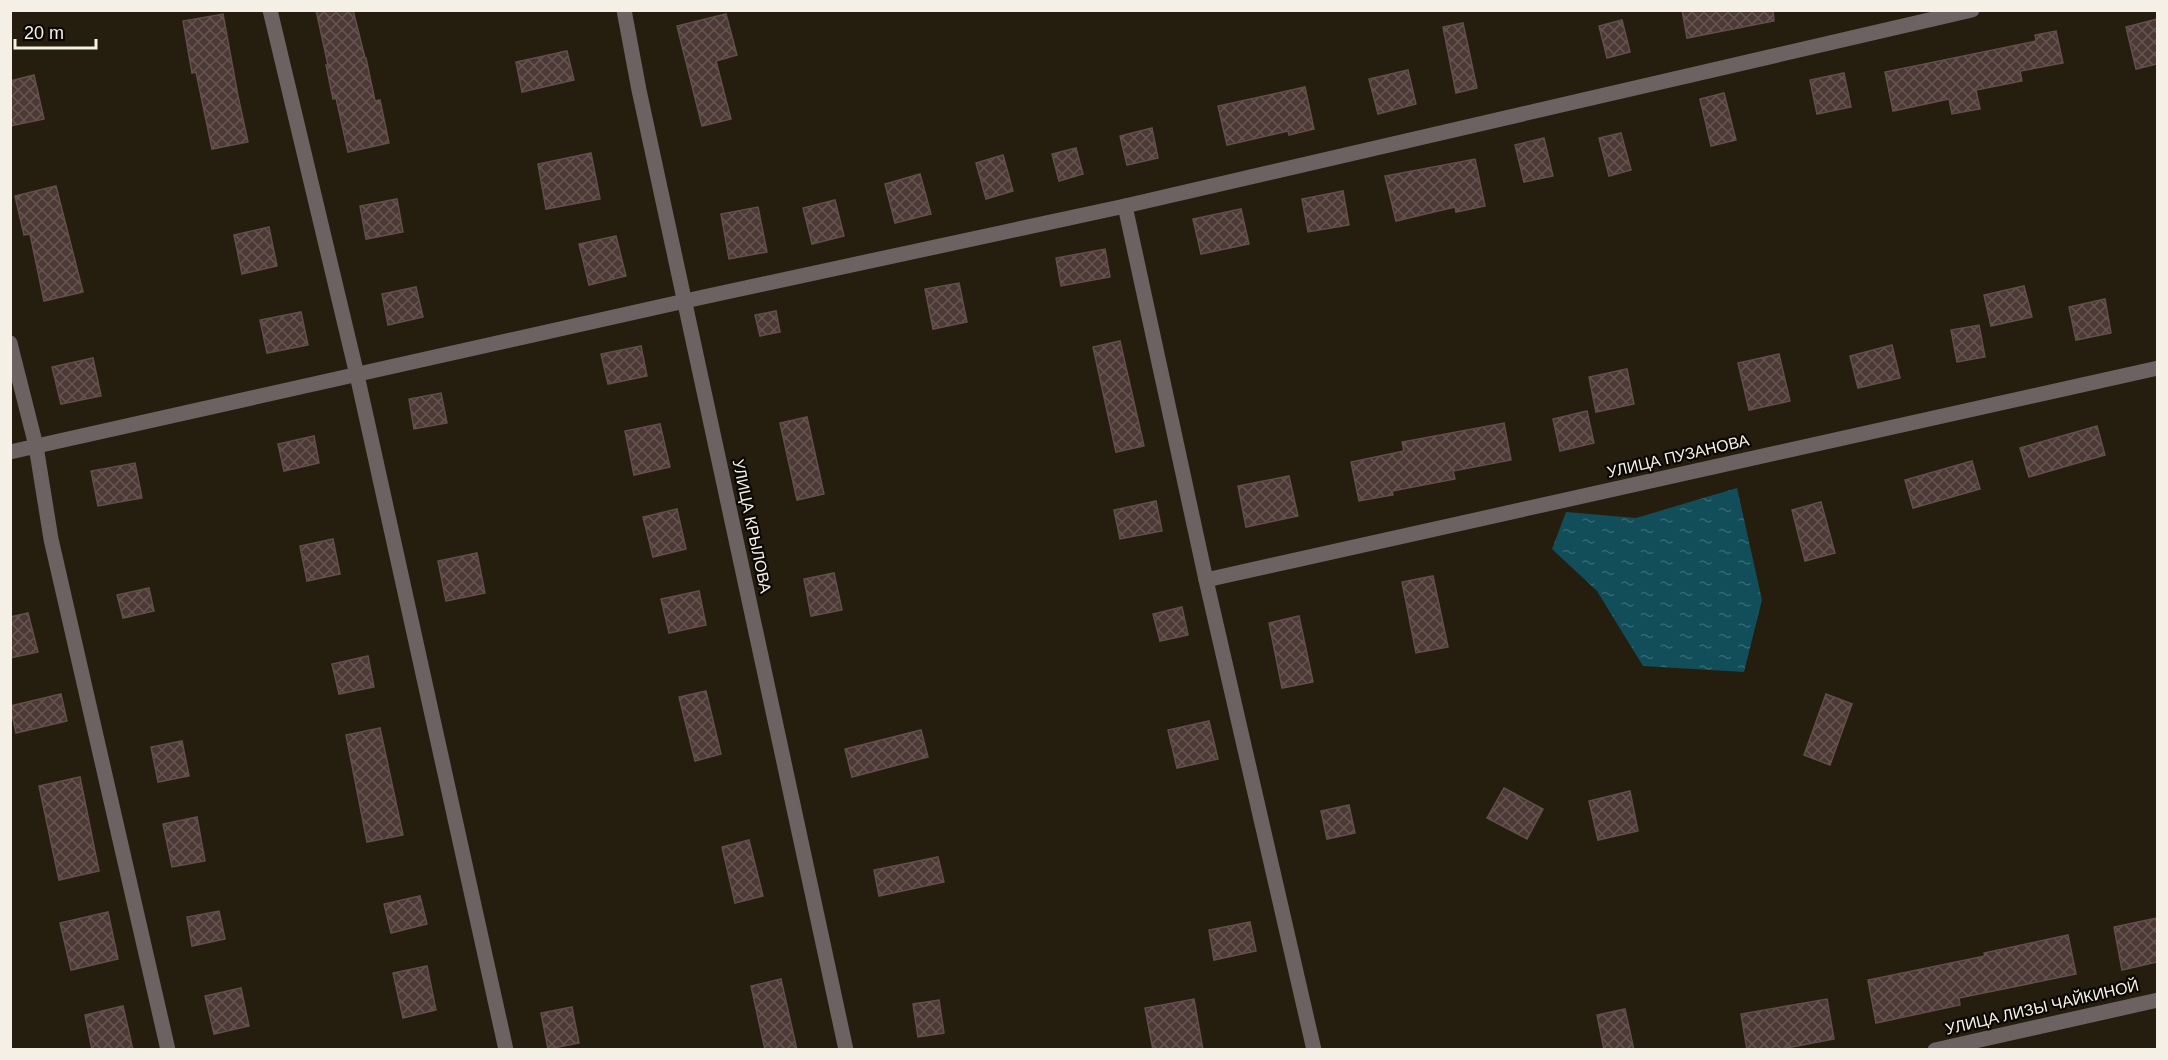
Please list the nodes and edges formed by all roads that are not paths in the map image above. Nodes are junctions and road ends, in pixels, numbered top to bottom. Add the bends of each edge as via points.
1 (270, 10) edge
2 (624, 10) edge
3 (1972, 10) edge
4 (1125, 206) junction
5 (685, 301) junction
6 (10, 343) edge
7 (2157, 368) edge
8 (357, 375) junction
9 (36, 446) junction
10 (10, 452) edge
11 (1206, 580) junction
12 (2157, 1000) edge
13 (168, 1050) edge
14 (506, 1050) edge
15 (846, 1050) edge
16 (1314, 1050) edge
17 (1935, 1050) edge

1 - 8 street
2 - 5 street, УЛИЦА КРЫЛОВА
3 - 4 street
4 - 5 street
4 - 11 street
5 - 8 street
5 - 15 street, УЛИЦА КРЫЛОВА
6 - 9 street
7 - 11 street, УЛИЦА ПУЗАНОВА
8 - 9 street
8 - 14 street
9 - 10 street
9 - 13 street via 51,539
11 - 16 street
12 - 17 street, УЛИЦА ЛИЗЫ ЧАЙКИНОЙ

